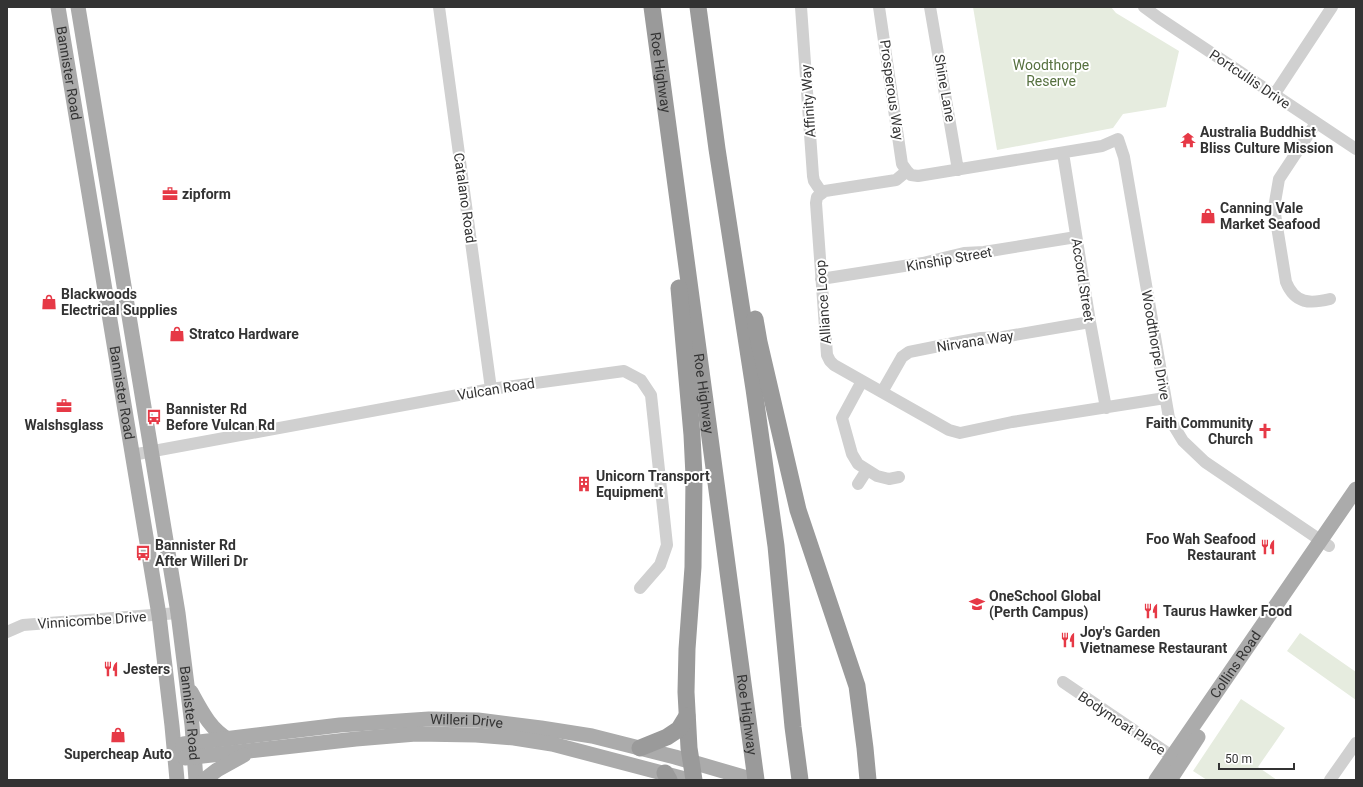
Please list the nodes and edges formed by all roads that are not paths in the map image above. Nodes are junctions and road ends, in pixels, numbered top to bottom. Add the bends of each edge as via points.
1 (58, 7) edge
2 (78, 7) edge
3 (439, 7) edge
4 (652, 7) edge
5 (698, 7) edge
6 (801, 7) edge
7 (879, 7) edge
8 (930, 7) edge
9 (1144, 7) edge
10 (1332, 7) edge
11 (662, 85) junction
12 (1274, 94) junction
13 (1316, 123) junction
14 (717, 148) junction
15 (1356, 149) edge
16 (1063, 153) junction
17 (958, 170) junction
18 (907, 171) junction
19 (822, 193) junction
20 (1076, 237) junction
21 (822, 279) junction
22 (1330, 299) dead end
23 (1090, 322) junction
24 (862, 381) junction
25 (491, 389) junction
26 (882, 392) junction
27 (1165, 398) junction
28 (1106, 408) junction
29 (152, 451) junction
30 (132, 455) junction
31 (867, 470) junction
32 (899, 477) dead end
33 (858, 484) dead end
34 (1356, 490) edge
35 (1356, 508) edge
36 (1325, 543) junction
37 (640, 588) dead end
38 (178, 613) junction
39 (159, 614) junction
40 (7, 631) edge
41 (1062, 682) dead end
42 (188, 687) junction
43 (687, 716) junction
44 (228, 740) junction
45 (1356, 742) edge
46 (640, 748) junction
47 (865, 748) junction
48 (194, 750) junction
49 (252, 751) junction
50 (175, 752) junction
51 (1177, 760) junction
52 (691, 762) junction
53 (667, 777) edge
54 (177, 780) edge
55 (196, 780) edge
56 (204, 780) edge
57 (689, 780) edge
58 (694, 780) edge
59 (755, 780) edge
60 (800, 780) edge
61 (868, 780) edge
62 (877, 780) edge
63 (1156, 780) edge
64 (1170, 780) edge
65 (1330, 780) edge

1 - 30 main road, Bannister Road
2 - 29 main road, Bannister Road
3 - 25 street, Catalano Road
4 - 11 highway, Roe Highway
5 - 14 highway
6 - 19 street, Affinity Way via 813,176
7 - 18 street, Prosperous Way via 902,164
8 - 17 street, Shine Lane
9 - 12 street, Portcullis Drive
10 - 12 street
11 - 43 highway via 694,476
11 - 59 highway, Roe Highway
12 - 13 street, Portcullis Drive
13 - 15 street, Portcullis Drive
13 - 22 street via 1279,179 1274,208 1289,289 1293,295 1307,302
14 - 47 highway via 742,237 759,342 798,510 857,686
14 - 60 highway via 774,538
16 - 17 street
16 - 20 street, Accord Street
16 - 27 street, Woodthorpe Drive via 1102,146 1118,139 1124,158
17 - 18 street via 918,176
18 - 19 street via 896,180
19 - 21 street, Alliance Loop via 816,203
20 - 21 street, Kinship Street via 964,253 923,263
20 - 23 street, Accord Street
21 - 24 street, Alliance Loop via 830,361
23 - 26 street, Nirvana Way via 909,352 902,357
23 - 28 street, Accord Street
24 - 26 street, Alliance Loop
24 - 31 street via 842,418 852,454 858,464
25 - 29 street, Vulcan Road
25 - 37 street, Vulcan Road via 624,371 641,380 651,395 667,545 660,566
26 - 28 street, Alliance Loop via 949,430 960,433 1012,422
27 - 28 street, Alliance Loop
27 - 36 street, Woodthorpe Drive via 1169,418 1183,441 1205,462
29 - 30 street, Vulcan Road
29 - 38 main road, Bannister Road
30 - 39 main road, Bannister Road
31 - 32 street via 889,479
31 - 33 street
34 - 36 main road, Collins Road
35 - 36 main road, Collins Road
36 - 51 main road, Collins Road
38 - 39 street, Vinnicombe Drive
38 - 42 main road, Bannister Road
39 - 40 street, Vinnicombe Drive via 23,625
39 - 50 main road, Bannister Road
41 - 51 street, Bodymoat Place
42 - 44 main road via 213,728
42 - 48 main road, Bannister Road
43 - 46 highway via 679,729
43 - 52 highway
44 - 46 main road, Willeri Drive via 340,725 430,719 478,720 541,728 592,736
44 - 48 main road, Willeri Drive
45 - 65 street
46 - 52 main road, Willeri Drive
47 - 61 highway
47 - 62 highway
48 - 49 main road, Willeri Drive
48 - 50 main road, Willeri Drive
48 - 55 main road, Bannister Road
49 - 53 main road, Willeri Drive via 416,734 476,735 552,744
49 - 56 main road
50 - 54 main road, Bannister Road
51 - 63 main road, Collins Road
51 - 64 main road, Collins Road
52 - 58 highway
52 - 59 main road, Willeri Drive
53 - 57 main road, Willeri Drive

